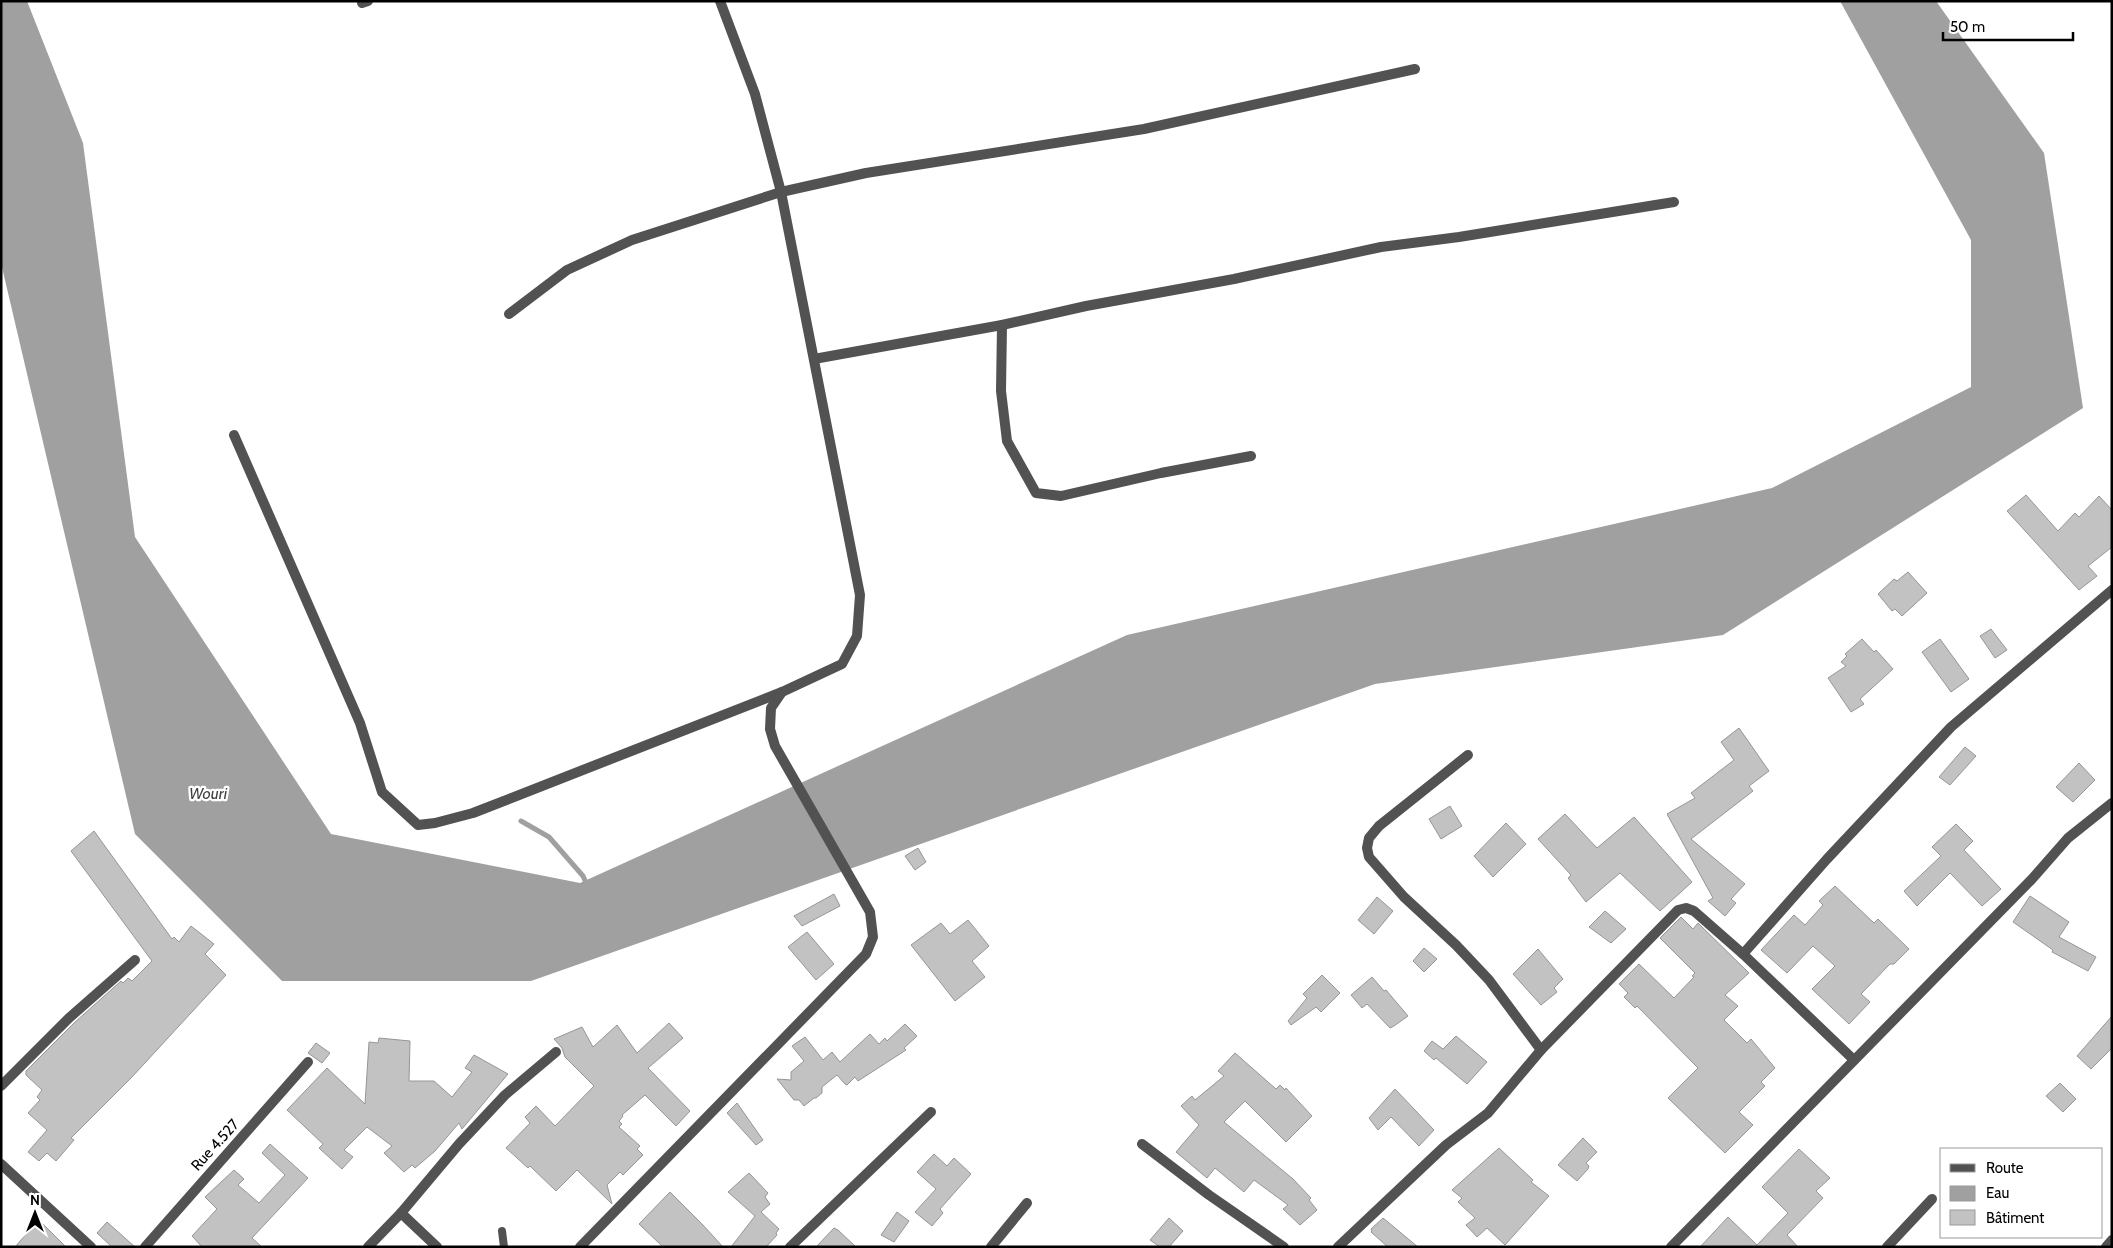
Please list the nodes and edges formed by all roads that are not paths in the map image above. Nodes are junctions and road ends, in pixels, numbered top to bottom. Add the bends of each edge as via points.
1 (720, 1) edge
2 (1415, 69) dead end
3 (781, 192) junction
4 (1674, 202) dead end
5 (509, 314) dead end
6 (1002, 324) junction
7 (814, 359) junction
8 (234, 435) dead end
9 (1251, 456) dead end
10 (2112, 590) edge
11 (782, 692) junction
12 (1468, 755) dead end
13 (2112, 803) edge
14 (1743, 954) junction
15 (135, 960) dead end
16 (1541, 1050) junction
17 (556, 1052) dead end
18 (1854, 1060) junction
19 (308, 1062) dead end
20 (1, 1086) edge
21 (931, 1112) dead end
22 (1142, 1144) dead end
23 (1, 1164) edge
24 (1932, 1200) dead end
25 (1027, 1203) dead end
26 (401, 1213) junction
27 (502, 1231) dead end
28 (2112, 1240) edge
29 (91, 1247) edge
30 (145, 1247) edge
31 (368, 1247) edge
32 (437, 1247) edge
33 (504, 1247) edge
34 (580, 1247) edge
35 (790, 1247) edge
36 (991, 1247) edge
37 (1284, 1247) edge
38 (1338, 1247) edge
39 (1671, 1247) edge
40 (1887, 1247) edge
41 (2106, 1247) edge

1 - 3 street via 756,94
2 - 3 street via 1144,129 866,173
3 - 5 street via 624,244 567,270
3 - 7 street
4 - 6 street via 1381,247
6 - 7 street
6 - 9 street via 1001,391 1007,441 1036,493 1061,496
7 - 11 street via 860,595 857,636 842,664
8 - 11 street via 360,723 382,792 418,824 474,813
10 - 14 street via 1951,727
11 - 34 street via 771,708 770,729 775,746 870,912 873,936 866,954
12 - 16 street via 1379,826 1368,838 1366,848 1369,857 1404,897 1489,980
13 - 18 street via 2068,838 2032,879
14 - 16 street via 1694,912 1686,908 1678,910
14 - 18 street
15 - 20 street via 69,1018
16 - 38 street via 1488,1113 1446,1145
17 - 26 street via 505,1095
18 - 39 street
19 - 30 street, Rue 4.527
21 - 35 street
22 - 37 street via 1209,1196
23 - 29 street
24 - 40 street
25 - 36 street
26 - 31 street
26 - 32 street
27 - 33 lane
28 - 41 street

